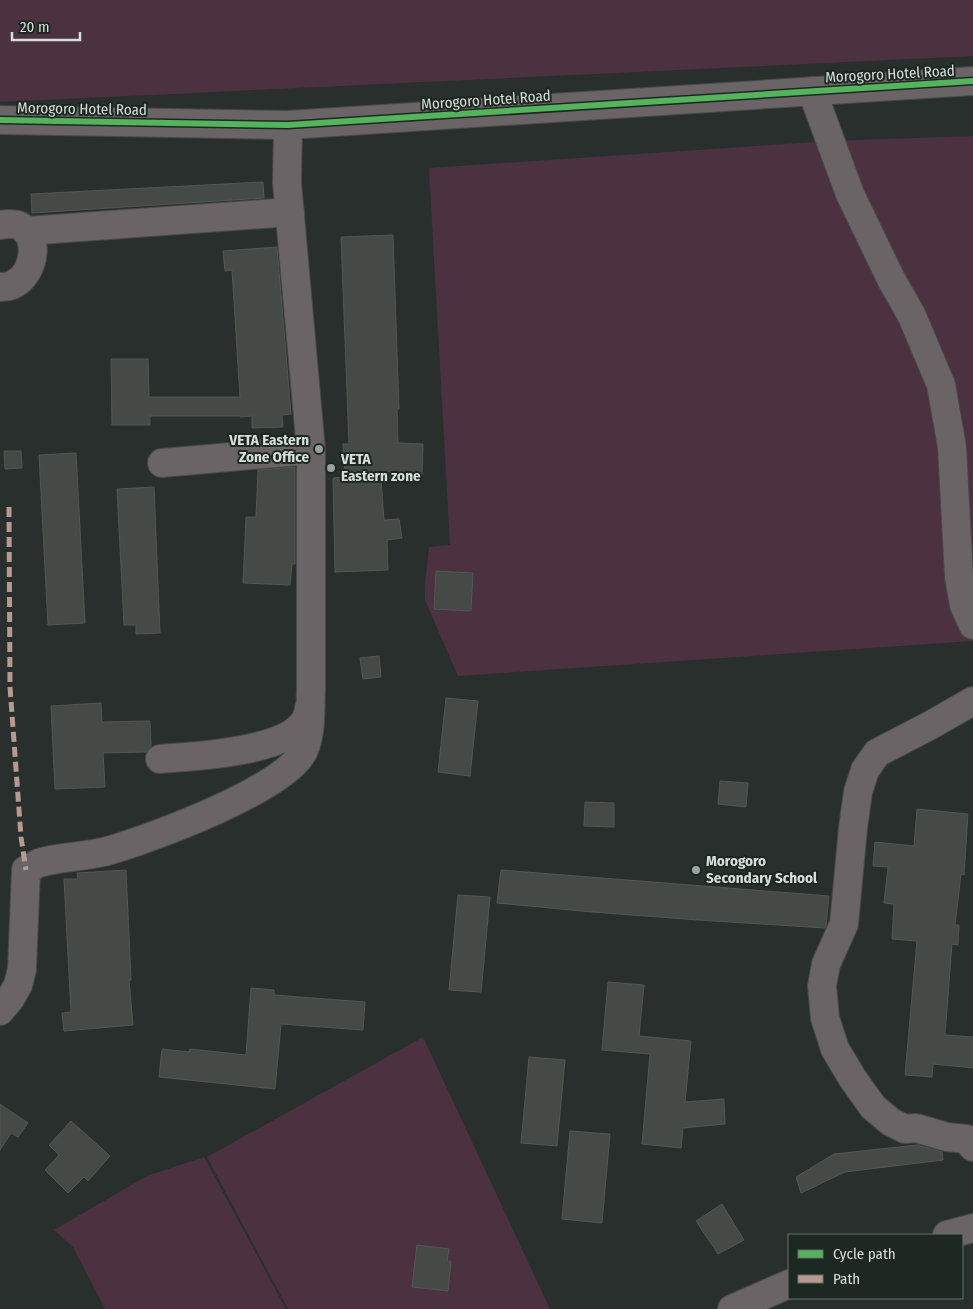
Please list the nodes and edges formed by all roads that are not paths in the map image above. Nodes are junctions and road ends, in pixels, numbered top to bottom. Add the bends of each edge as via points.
1 (973, 81) edge
2 (812, 91) junction
3 (0, 120) edge
4 (288, 125) junction
5 (290, 212) junction
6 (13, 228) edge
7 (0, 287) edge
8 (312, 450) junction
9 (162, 463) dead end
10 (973, 625) edge
11 (311, 689) junction
12 (973, 701) edge
13 (160, 759) dead end
14 (0, 1011) edge
15 (973, 1147) edge
16 (973, 1228) edge
17 (951, 1234) edge
18 (788, 1284) edge
19 (732, 1309) edge

1 - 2 street, Morogoro Hotel Road
2 - 4 street, Morogoro Hotel Road
2 - 10 street via 850,194 912,316 941,385 952,447 958,577 964,605
3 - 4 street, Morogoro Hotel Road
4 - 5 street
5 - 6 street
5 - 8 street
6 - 7 street via 32,245 29,270 15,285
8 - 9 street
8 - 11 street
11 - 13 street via 309,716 288,735 230,753
11 - 14 street via 304,750 293,765 260,788 152,837 95,854 41,862 26,870 22,969 18,985
12 - 15 street via 877,753 865,770 853,828 844,924 826,964 822,986 825,1018 835,1049 873,1107 905,1129 916,1128 966,1139
16 - 17 street
18 - 19 street

